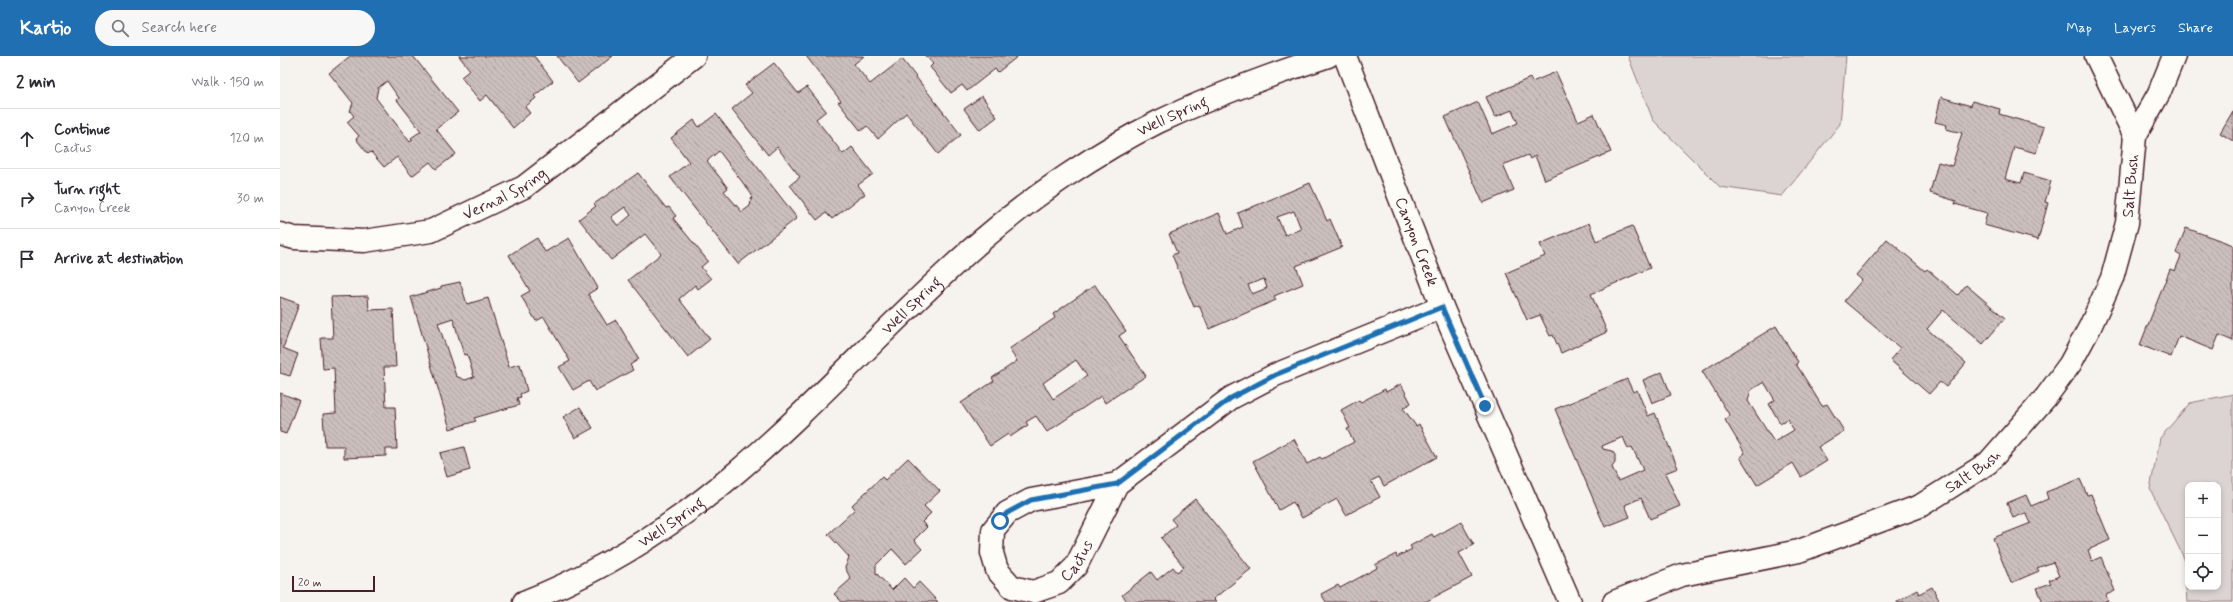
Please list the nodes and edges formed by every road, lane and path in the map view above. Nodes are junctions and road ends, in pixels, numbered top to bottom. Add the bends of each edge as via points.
1 (694, 56) edge
2 (1328, 56) edge
3 (1345, 56) edge
4 (2096, 56) edge
5 (2174, 56) edge
6 (2135, 136) junction
7 (280, 234) edge
8 (1442, 307) junction
9 (1117, 484) junction
10 (524, 602) edge
11 (1570, 602) edge
12 (1614, 602) edge

1 - 7 street, Vernal Spring via 524,187 431,231 364,241 294,238
2 - 10 street, Well Spring via 1251,82 1158,122 1117,145 1028,203 982,240 745,465 707,497 616,558 579,578
3 - 8 street, Canyon Creek
4 - 6 street, Salt Bush
5 - 6 street, Salt Bush via 2159,93
6 - 12 street, Salt Bush via 2127,223 2109,285 2070,364 2046,397 1988,463 1920,506 1806,549 1682,575
8 - 9 street, Cactus via 1275,375 1231,398
8 - 11 street, Canyon Creek
9 - 9 street, Cactus via 1031,500 1007,513 993,530 992,553 997,570 1012,587 1033,592 1060,583 1076,566

